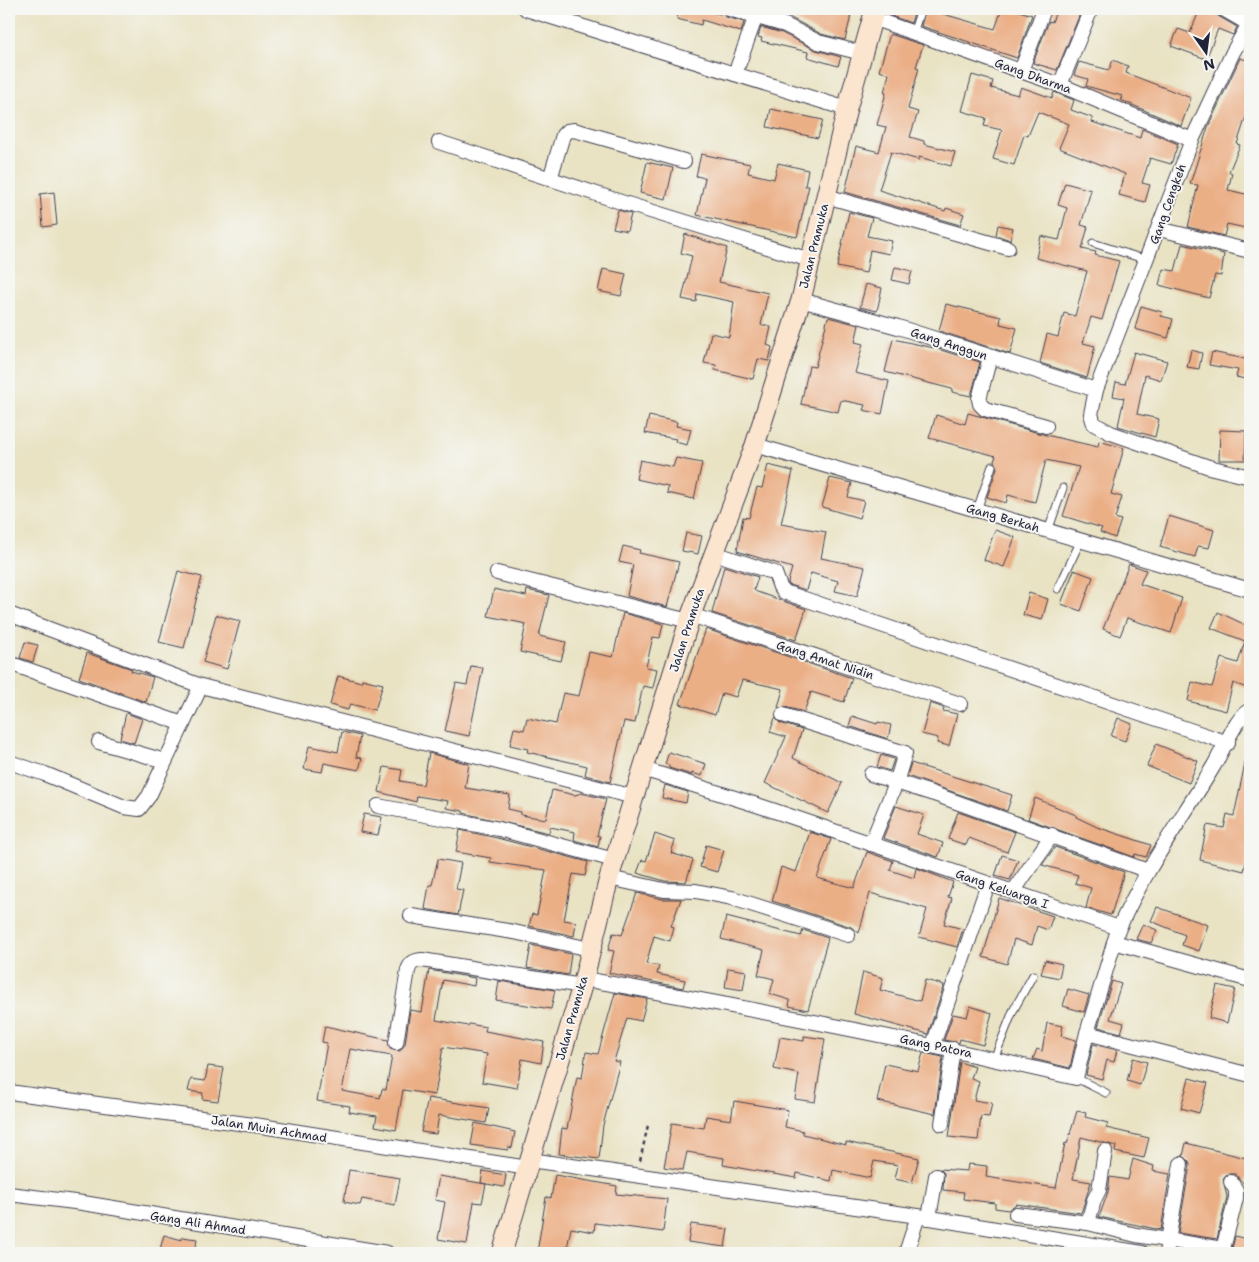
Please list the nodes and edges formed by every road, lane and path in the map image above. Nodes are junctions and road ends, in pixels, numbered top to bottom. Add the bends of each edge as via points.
1 (526, 9) edge
2 (729, 9) edge
3 (921, 9) edge
4 (1044, 9) edge
5 (1091, 9) edge
6 (1223, 9) edge
7 (874, 13) edge
8 (756, 16) junction
9 (1250, 23) edge
10 (913, 33) junction
11 (862, 53) junction
12 (1021, 71) junction
13 (735, 74) junction
14 (1060, 85) junction
15 (847, 109) junction
16 (1192, 140) junction
17 (439, 142) dead end
18 (684, 161) dead end
19 (550, 179) junction
20 (826, 196) junction
21 (1159, 229) junction
22 (1093, 242) dead end
23 (1008, 248) dead end
24 (1250, 252) edge
25 (810, 260) junction
26 (1147, 260) junction
27 (801, 300) junction
28 (990, 357) junction
29 (1096, 390) junction
30 (1046, 426) dead end
31 (755, 446) junction
32 (992, 466) dead end
33 (1250, 477) edge
34 (1063, 488) dead end
35 (977, 510) junction
36 (1048, 531) junction
37 (1081, 540) junction
38 (714, 553) junction
39 (497, 573) dead end
40 (1058, 589) dead end
41 (1250, 590) edge
42 (9, 614) edge
43 (690, 618) junction
44 (9, 663) edge
45 (201, 686) junction
46 (960, 704) dead end
47 (1250, 710) edge
48 (783, 715) dead end
49 (183, 724) junction
50 (99, 742) dead end
51 (1228, 743) junction
52 (165, 761) junction
53 (9, 762) edge
54 (643, 769) junction
55 (871, 774) dead end
56 (896, 783) junction
57 (634, 797) junction
58 (378, 806) dead end
59 (1052, 835) junction
60 (871, 844) junction
61 (612, 869) junction
62 (1148, 871) junction
63 (988, 884) junction
64 (1013, 892) junction
65 (411, 916) dead end
66 (1119, 928) junction
67 (848, 934) dead end
68 (1114, 942) junction
69 (590, 948) junction
70 (1033, 975) dead end
71 (1250, 980) edge
72 (583, 982) junction
73 (1087, 1033) junction
74 (396, 1043) dead end
75 (933, 1044) junction
76 (953, 1049) junction
77 (994, 1059) junction
78 (1250, 1075) edge
79 (1076, 1078) junction
80 (9, 1092) edge
81 (1106, 1093) dead end
82 (942, 1124) dead end
83 (648, 1125) dead end
84 (1105, 1152) dead end
85 (529, 1164) junction
86 (1181, 1164) dead end
87 (637, 1175) junction
88 (936, 1176) dead end
89 (1231, 1182) dead end
90 (9, 1194) edge
91 (1016, 1214) dead end
92 (923, 1217) junction
93 (1061, 1221) junction
94 (1093, 1224) junction
95 (1059, 1239) junction
96 (1168, 1239) junction
97 (1094, 1245) junction
98 (321, 1248) edge
99 (1222, 1251) edge
100 (387, 1253) edge
101 (502, 1253) edge
102 (906, 1253) edge
103 (1142, 1253) edge
104 (1166, 1253) edge

1 - 13 street
2 - 8 street
3 - 10 lane
4 - 12 street
5 - 14 street
6 - 9 street
7 - 10 street, Gang Dharma
7 - 11 street, Jalan Pramuka
8 - 11 street via 785,25 818,42
8 - 13 street
9 - 16 street, Gang Cengkeh
10 - 12 street, Gang Dharma
11 - 15 street, Jalan Pramuka
12 - 14 street, Gang Dharma
13 - 15 street
14 - 16 street, Gang Dharma
15 - 20 street, Jalan Pramuka
16 - 21 street, Gang Cengkeh
17 - 19 street
18 - 19 street via 574,130 563,135
19 - 25 street
20 - 23 street
20 - 25 street, Jalan Pramuka
21 - 24 street
21 - 26 street, Gang Cengkeh
22 - 26 lane
25 - 27 street, Jalan Pramuka
26 - 29 street, Gang Cengkeh
27 - 28 street, Gang Anggun
27 - 31 street, Jalan Pramuka
28 - 29 street, Gang Anggun
28 - 30 street via 980,404 985,409
29 - 33 street, Gang Cengkeh via 1091,414 1094,424 1104,430 1209,467
31 - 35 street, Gang Berkah
31 - 38 street, Jalan Pramuka
32 - 35 lane
34 - 36 lane
35 - 36 street, Gang Berkah
36 - 37 street, Gang Berkah
37 - 40 lane
37 - 41 street, Gang Berkah
38 - 43 street, Jalan Pramuka
38 - 51 street via 775,573 784,592
39 - 43 street, Gang Amat Nidin
42 - 45 street
43 - 46 street, Gang Amat Nidin
43 - 54 street, Jalan Pramuka
44 - 49 street
45 - 49 street
45 - 57 street
47 - 51 street via 1239,719
48 - 56 street via 905,753
49 - 52 street
50 - 52 street
51 - 62 street
52 - 53 street via 144,805 131,810
54 - 57 street, Jalan Pramuka
54 - 60 street, Gang Keluarga I
55 - 56 street
56 - 59 street
56 - 60 street
57 - 61 street, Jalan Pramuka
58 - 61 street via 499,829
59 - 62 street
59 - 64 street
60 - 63 street, Gang Keluarga I
61 - 67 street via 664,890 696,891 732,898
61 - 69 street, Jalan Pramuka
62 - 66 street
63 - 64 street, Gang Keluarga I
63 - 75 street
64 - 66 street, Gang Keluarga I
65 - 69 street
66 - 68 street
68 - 71 street
68 - 73 street
69 - 72 street, Jalan Pramuka
70 - 77 lane via 1013,1011
72 - 74 street, Gang Patora via 414,961 408,970
72 - 75 street, Gang Patora via 747,1007
72 - 85 street, Jalan Pramuka
73 - 78 street
73 - 79 street
75 - 76 street, Gang Patora
76 - 77 street, Gang Patora
76 - 82 street
77 - 79 street, Gang Patora
79 - 81 lane
80 - 85 street, Jalan Muin Achmad
83 - 87 path
84 - 94 street
85 - 87 street
85 - 101 street, Jalan Pramuka
86 - 96 street
87 - 92 street
88 - 92 street
89 - 99 street via 1236,1198
90 - 98 street, Gang Ali Ahmad via 83,1203
91 - 93 street
92 - 95 street
92 - 102 street
93 - 94 street
93 - 95 street
94 - 96 street
94 - 97 street
95 - 97 street
96 - 99 street
96 - 104 street
97 - 103 street
98 - 100 street, Gang Ali Ahmad

